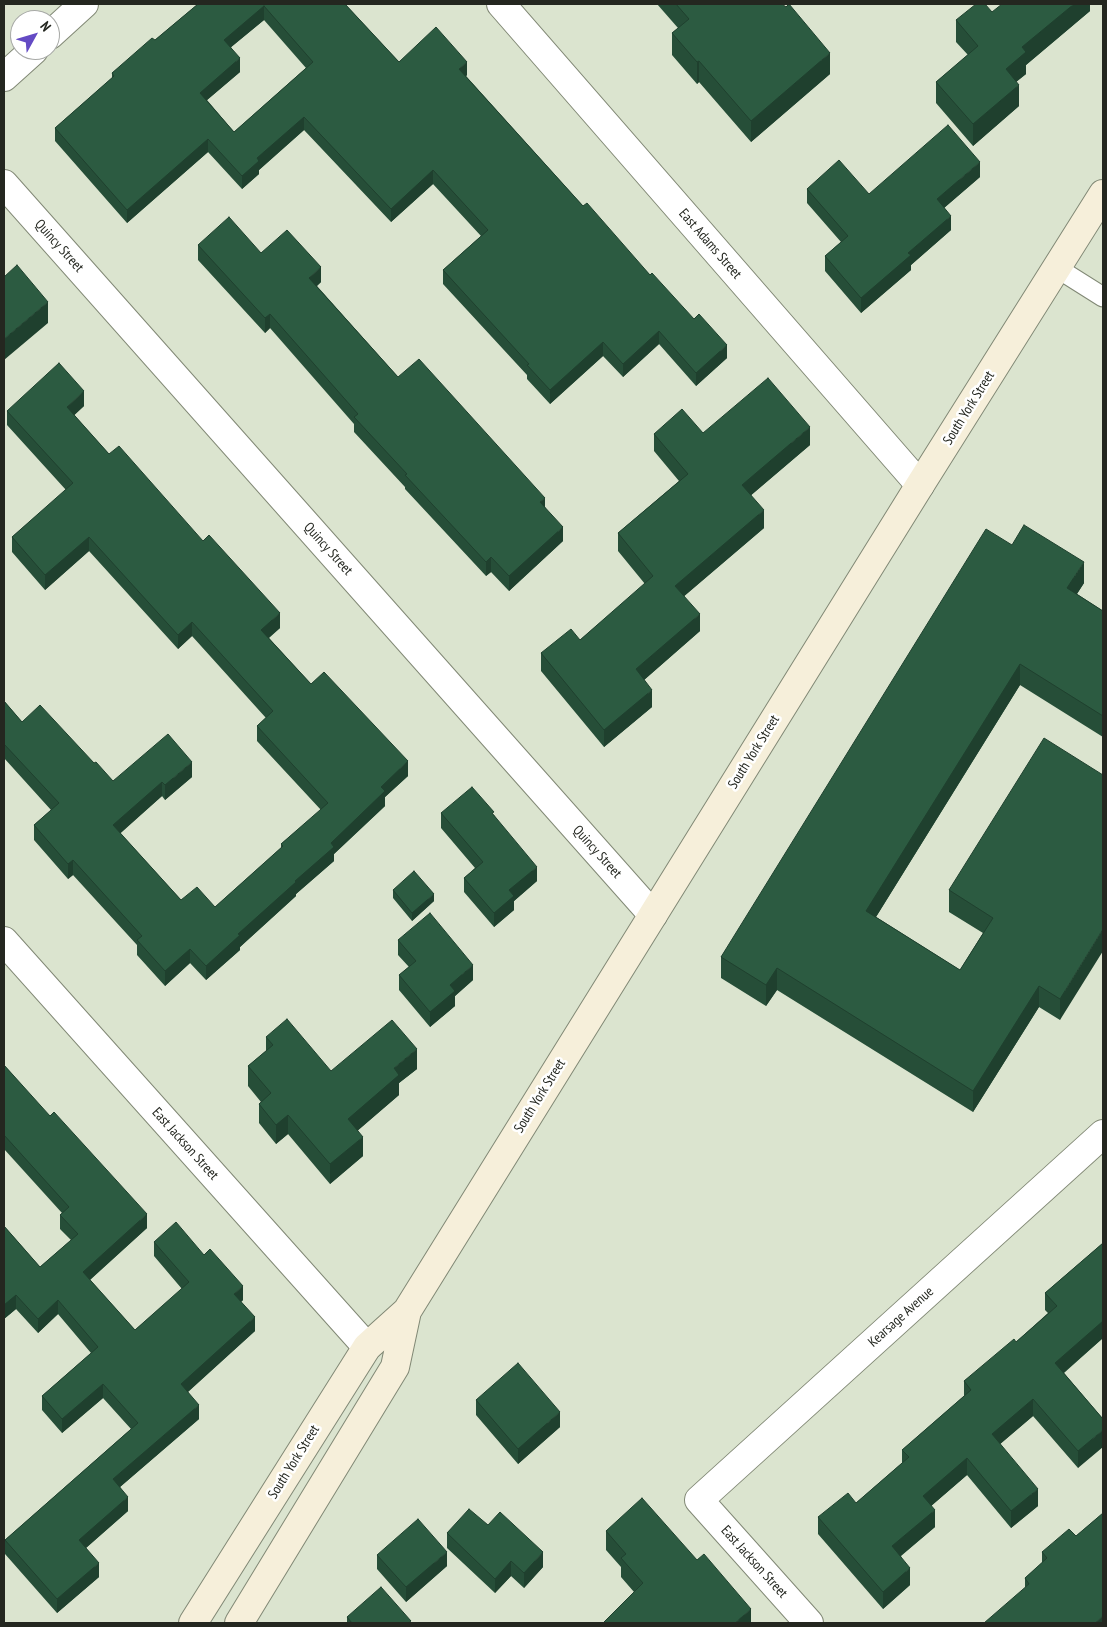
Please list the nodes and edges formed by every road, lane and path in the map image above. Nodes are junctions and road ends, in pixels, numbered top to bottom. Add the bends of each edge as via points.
1 (84, 4) edge
2 (501, 4) edge
3 (60, 26) edge
4 (23, 60) edge
5 (4, 77) edge
6 (4, 184) edge
7 (1103, 194) edge
8 (1057, 268) junction
9 (1103, 296) edge
10 (920, 485) junction
11 (653, 915) junction
12 (4, 941) edge
13 (1103, 1134) edge
14 (407, 1311) junction
15 (367, 1347) junction
16 (699, 1500) joint
17 (193, 1623) edge
18 (239, 1623) edge
19 (809, 1623) edge

1 - 3 street
2 - 10 street, East Adams Street
4 - 5 street
6 - 11 street, Quincy Street
7 - 8 main road, South York Street
8 - 9 lane
8 - 10 main road, South York Street
10 - 11 main road, South York Street
11 - 14 main road, South York Street
12 - 15 street, East Jackson Street
13 - 16 street, Kearsage Avenue
14 - 15 main road, South York Street
14 - 18 main road, South York Street via 395,1367
15 - 17 main road, South York Street
16 - 19 street, East Jackson Street

